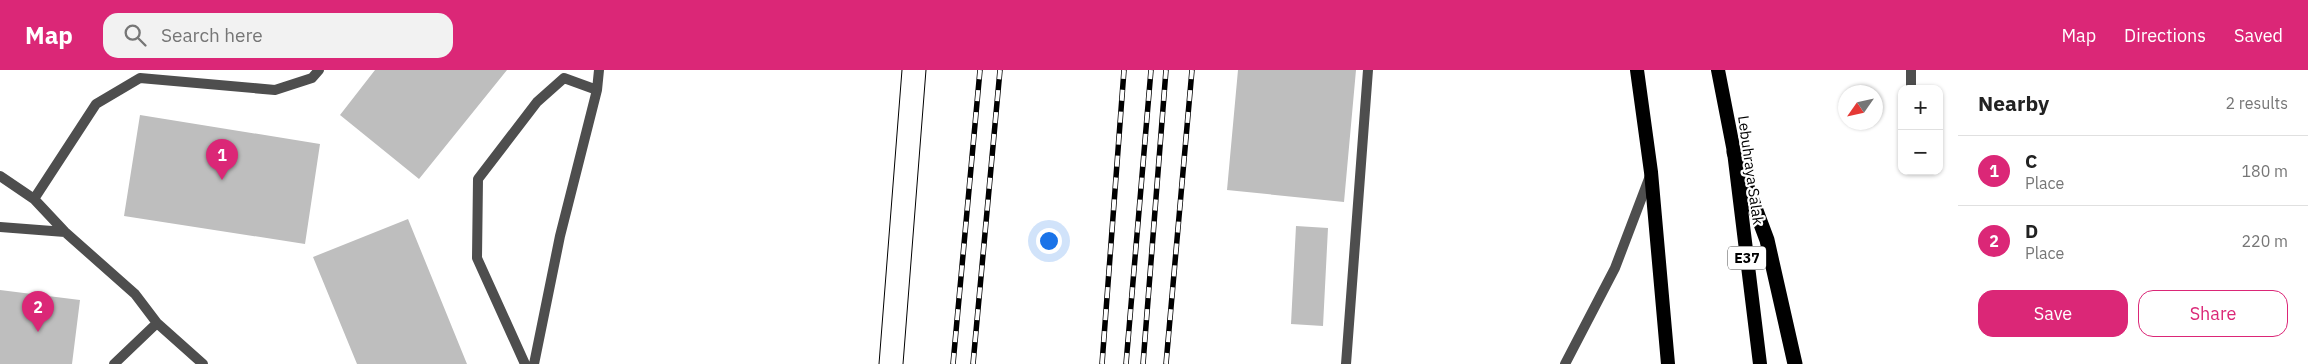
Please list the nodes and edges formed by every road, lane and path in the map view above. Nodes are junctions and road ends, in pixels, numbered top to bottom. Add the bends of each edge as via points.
1 (319, 70) edge
2 (599, 70) edge
3 (1368, 70) edge
4 (1636, 70) edge
5 (1718, 70) edge
6 (1912, 70) edge
7 (1911, 85) edge
8 (597, 90) junction
9 (1734, 152) junction
10 (1651, 172) junction
11 (0, 176) edge
12 (34, 199) junction
13 (0, 227) edge
14 (65, 232) junction
15 (157, 323) junction
16 (114, 364) edge
17 (203, 364) edge
18 (525, 364) edge
19 (534, 364) edge
20 (1346, 364) edge
21 (1566, 364) edge
22 (1668, 364) edge
23 (1760, 364) edge
24 (1795, 364) edge

1 - 12 street via 312,78 275,90 140,78 96,104
2 - 8 street
3 - 20 street
4 - 10 highway
5 - 9 highway, Lebuhraya Salak / E37
6 - 7 street
8 - 18 street via 564,78 537,102 478,179 477,258
8 - 19 street via 560,236
9 - 23 highway, Lebuhraya Salak / E37
9 - 24 highway via 1767,240
10 - 21 street via 1615,268
10 - 22 highway
11 - 12 street
12 - 14 street
13 - 14 street
14 - 15 street via 135,294
15 - 16 street
15 - 17 street

